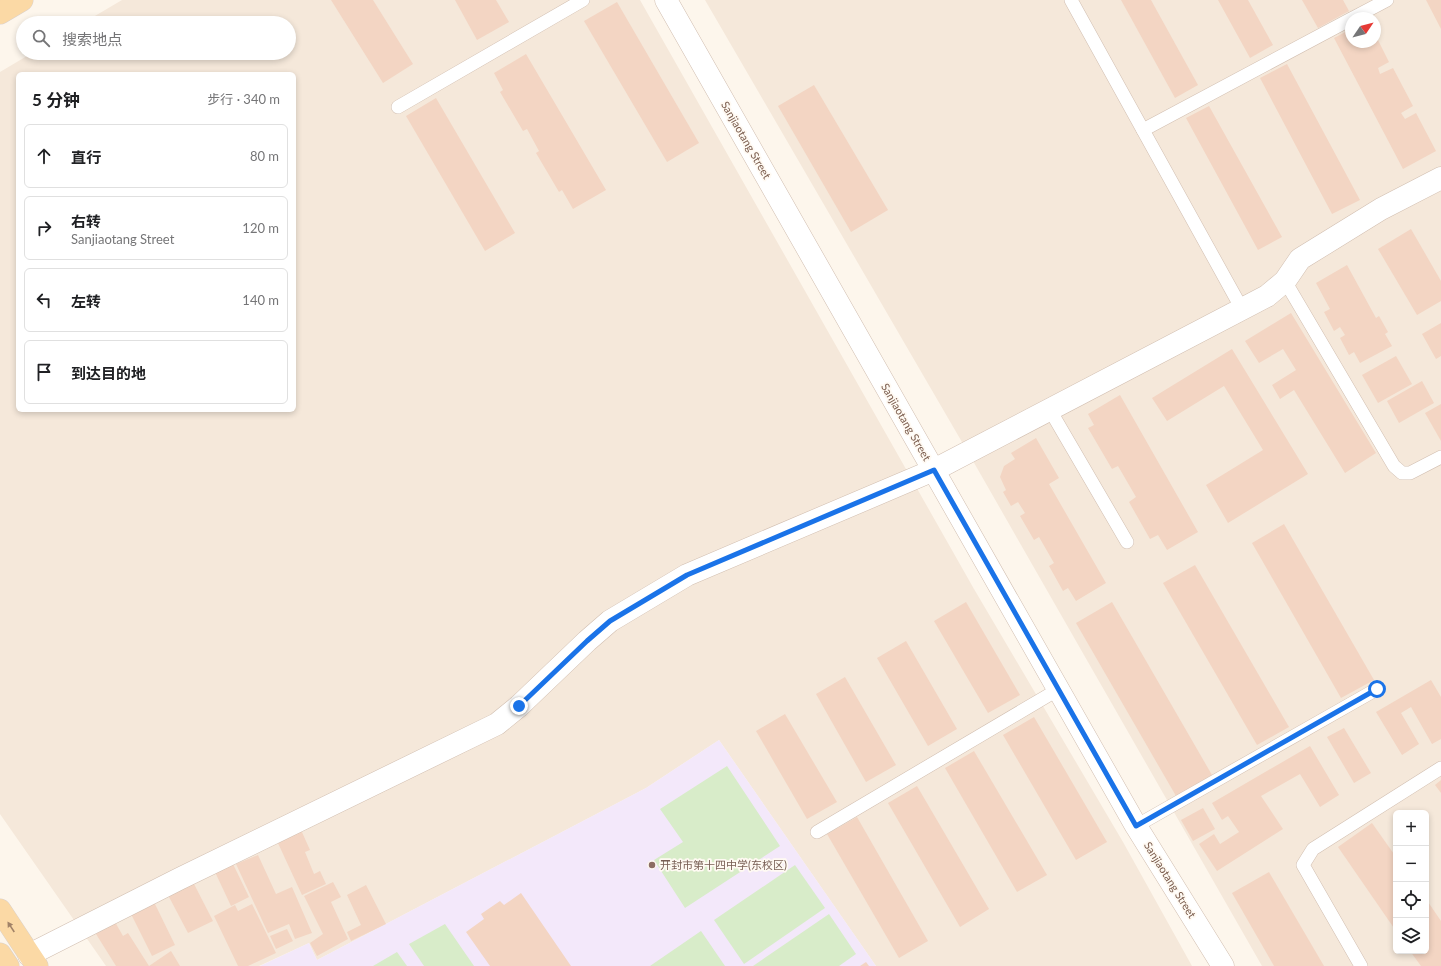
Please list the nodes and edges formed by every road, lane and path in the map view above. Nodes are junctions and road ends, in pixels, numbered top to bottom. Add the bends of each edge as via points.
1 (22, 0) edge
2 (583, 0) edge
3 (666, 0) edge
4 (1071, 0) edge
5 (1387, 0) edge
6 (1364, 12) edge
7 (0, 13) edge
8 (1345, 22) edge
9 (398, 107) dead end
10 (1143, 130) junction
11 (1441, 178) edge
12 (1285, 281) junction
13 (1242, 309) junction
14 (1050, 410) junction
15 (1441, 457) edge
16 (934, 470) junction
17 (1127, 542) dead end
18 (1058, 689) junction
19 (1377, 689) dead end
20 (1441, 768) edge
21 (1136, 826) junction
22 (816, 832) dead end
23 (0, 910) edge
24 (0, 954) edge
25 (33, 961) edge
26 (8, 966) edge
27 (1223, 966) edge
28 (1362, 966) edge

1 - 7 main road
2 - 9 lane
3 - 16 street, Sanjiaotang Street
4 - 10 lane
5 - 6 lane
8 - 10 lane
10 - 13 lane
11 - 12 street via 1381,209 1300,260
12 - 13 street via 1267,296
12 - 15 lane via 1394,466 1402,473 1410,473
13 - 14 street
14 - 16 street
14 - 17 lane
16 - 18 street, Sanjiaotang Street
16 - 25 street via 687,575 610,621 497,724 186,876
18 - 21 street, Sanjiaotang Street
18 - 22 lane
19 - 21 lane
20 - 28 lane via 1313,849 1303,865
21 - 27 street, Sanjiaotang Street
25 -> 23 main road
24 - 26 main road

